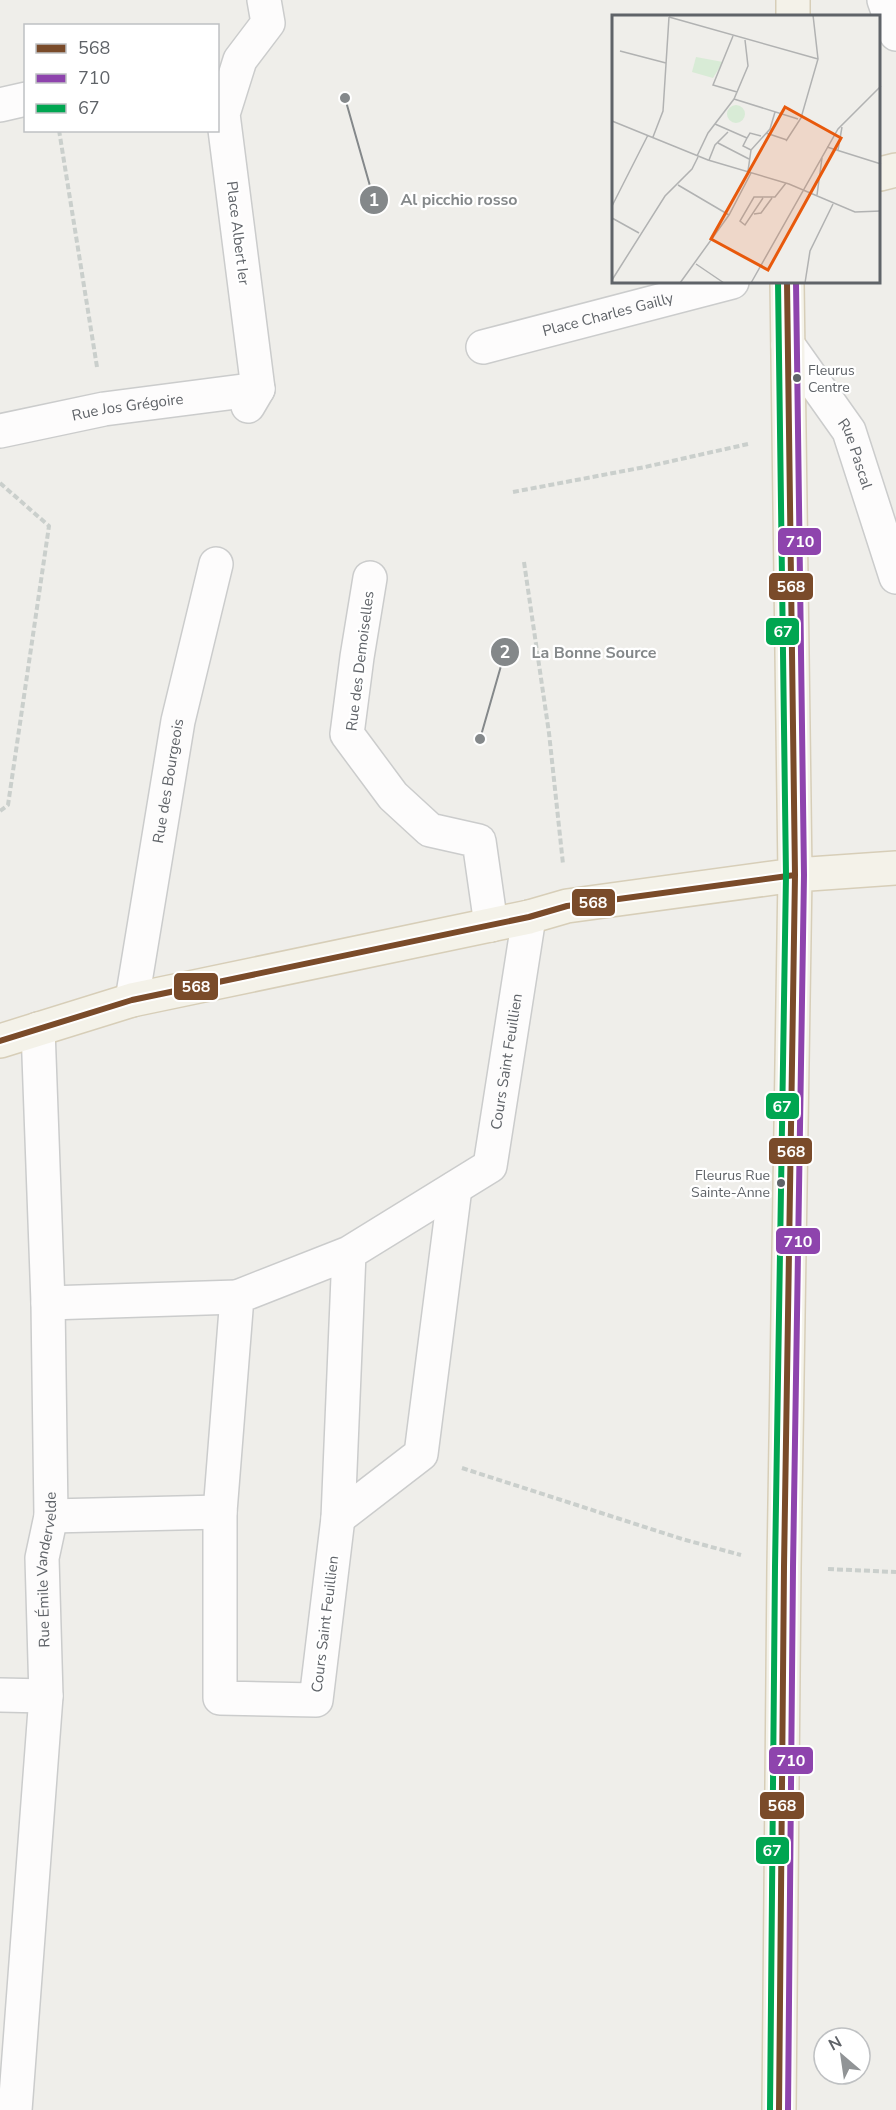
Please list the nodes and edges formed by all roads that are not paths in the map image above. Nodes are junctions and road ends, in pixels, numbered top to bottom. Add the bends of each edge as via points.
1 (264, 0) edge
2 (794, 0) edge
3 (884, 0) edge
4 (793, 15) edge
5 (896, 34) edge
6 (229, 62) edge
7 (24, 99) edge
8 (0, 105) edge
9 (896, 170) edge
10 (881, 174) edge
11 (724, 284) edge
12 (787, 284) edge
13 (788, 345) junction
14 (483, 347) dead end
15 (253, 397) joint
16 (0, 430) edge
17 (216, 564) dead end
18 (896, 577) edge
19 (370, 578) dead end
20 (896, 868) edge
21 (795, 875) junction
22 (529, 917) junction
23 (491, 925) junction
24 (132, 1000) junction
25 (38, 1029) junction
26 (0, 1041) edge
27 (455, 1188) junction
28 (349, 1253) junction
29 (237, 1297) junction
30 (48, 1303) junction
31 (220, 1512) junction
32 (51, 1516) junction
33 (338, 1518) junction
34 (0, 1695) edge
35 (46, 1696) junction
36 (15, 2110) edge
37 (779, 2110) edge

1 - 6 street via 268,24
2 - 4 main road
3 - 5 street
6 - 15 street, Place Albert Ier via 223,114
7 - 8 street
9 - 10 main road
11 - 14 street, Place Charles Gailly
12 - 13 main road
13 - 18 street, Rue Pascal via 849,432
13 - 21 main road
15 - 16 street, Rue Jos Grégoire via 104,410
17 - 24 street, Rue des Bourgeois via 178,721
19 - 23 street, Rue des Demoiselles via 347,734 393,796 430,830 479,841
20 - 21 main road
21 - 22 main road via 567,906
21 - 37 main road
22 - 23 main road
22 - 27 street, Cours Saint Feuillien via 490,1166
23 - 24 main road
24 - 25 main road
25 - 26 main road
25 - 30 street, Rue Émile Vandervelde
27 - 28 street, Cours Saint Feuillien
27 - 33 street via 421,1454
28 - 29 street, Cours Saint Feuillien
28 - 33 street, Cours Saint Feuillien
29 - 30 street, Cours Saint Feuillien
29 - 31 street, Cours Saint Feuillien
30 - 32 street, Rue Émile Vandervelde
31 - 32 street
31 - 33 street, Cours Saint Feuillien via 220,1698 316,1700
32 - 35 street, Rue Émile Vandervelde via 42,1557
34 - 35 street
35 - 36 street, Rue Émile Vandervelde

